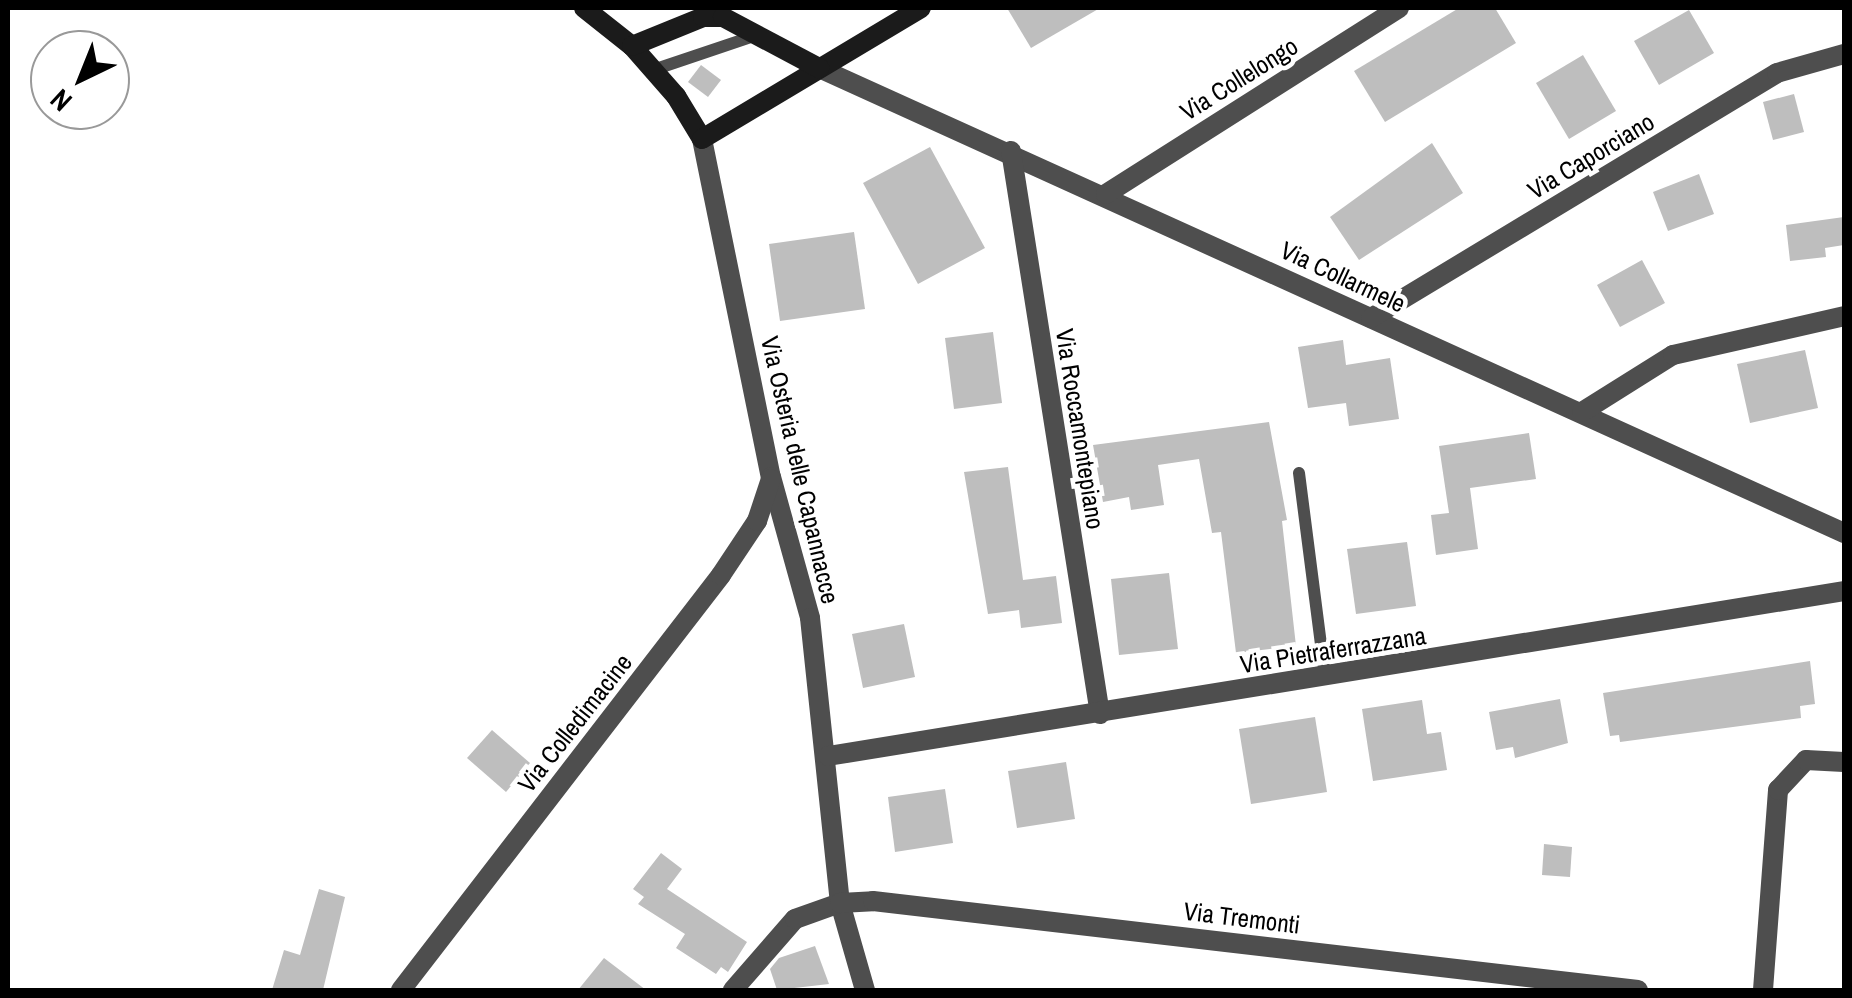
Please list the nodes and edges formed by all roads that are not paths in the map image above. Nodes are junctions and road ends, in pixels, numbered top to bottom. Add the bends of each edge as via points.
1 (584, 8) edge
2 (921, 8) edge
3 (1399, 8) edge
4 (760, 34) junction
5 (632, 46) junction
6 (1844, 54) edge
7 (819, 68) junction
8 (653, 70) junction
9 (702, 139) junction
10 (1011, 151) junction
11 (1106, 194) junction
12 (1844, 316) edge
13 (1371, 318) junction
14 (1582, 412) junction
15 (1299, 472) dead end
16 (771, 476) junction
17 (1844, 533) edge
18 (1844, 590) edge
19 (1325, 677) junction
20 (1100, 714) junction
21 (828, 756) junction
22 (1844, 762) edge
23 (840, 902) junction
24 (401, 990) edge
25 (733, 990) edge
26 (865, 990) edge
27 (1638, 990) edge
28 (1763, 990) edge

1 - 5 street, Via Osteria delle Capannacce
2 - 7 street
3 - 11 street, Via Collelongo
4 - 5 street via 723,17 703,17
4 - 7 street
4 - 8 lane
5 - 8 street, Via Osteria delle Capannacce
6 - 13 street, Via Caporciano via 1777,73
7 - 9 street
7 - 10 street, Via Collarmele
8 - 9 street, Via Osteria delle Capannacce
9 - 16 street, Via Osteria delle Capannacce
10 - 11 street, Via Collarmele
10 - 20 street, Via Roccamontepiano
11 - 13 street, Via Collarmele
12 - 14 street via 1673,355
13 - 14 street, Via Collarmele
14 - 17 street, Via Collarmele
15 - 19 lane
16 - 21 street, Via Osteria delle Capannacce via 810,618
16 - 24 street, Via Colledimacine via 757,521 722,574
18 - 19 street, Via Pietraferrazzana
19 - 20 street, Via Pietraferrazzana
20 - 21 street, Via Pietraferrazzana
21 - 23 street, Via Osteria delle Capannacce
22 - 28 street via 1806,760 1781,781
23 - 25 street via 781,929
23 - 26 street, Via Osteria delle Capannacce
23 - 27 street, Via Tremonti via 906,902

